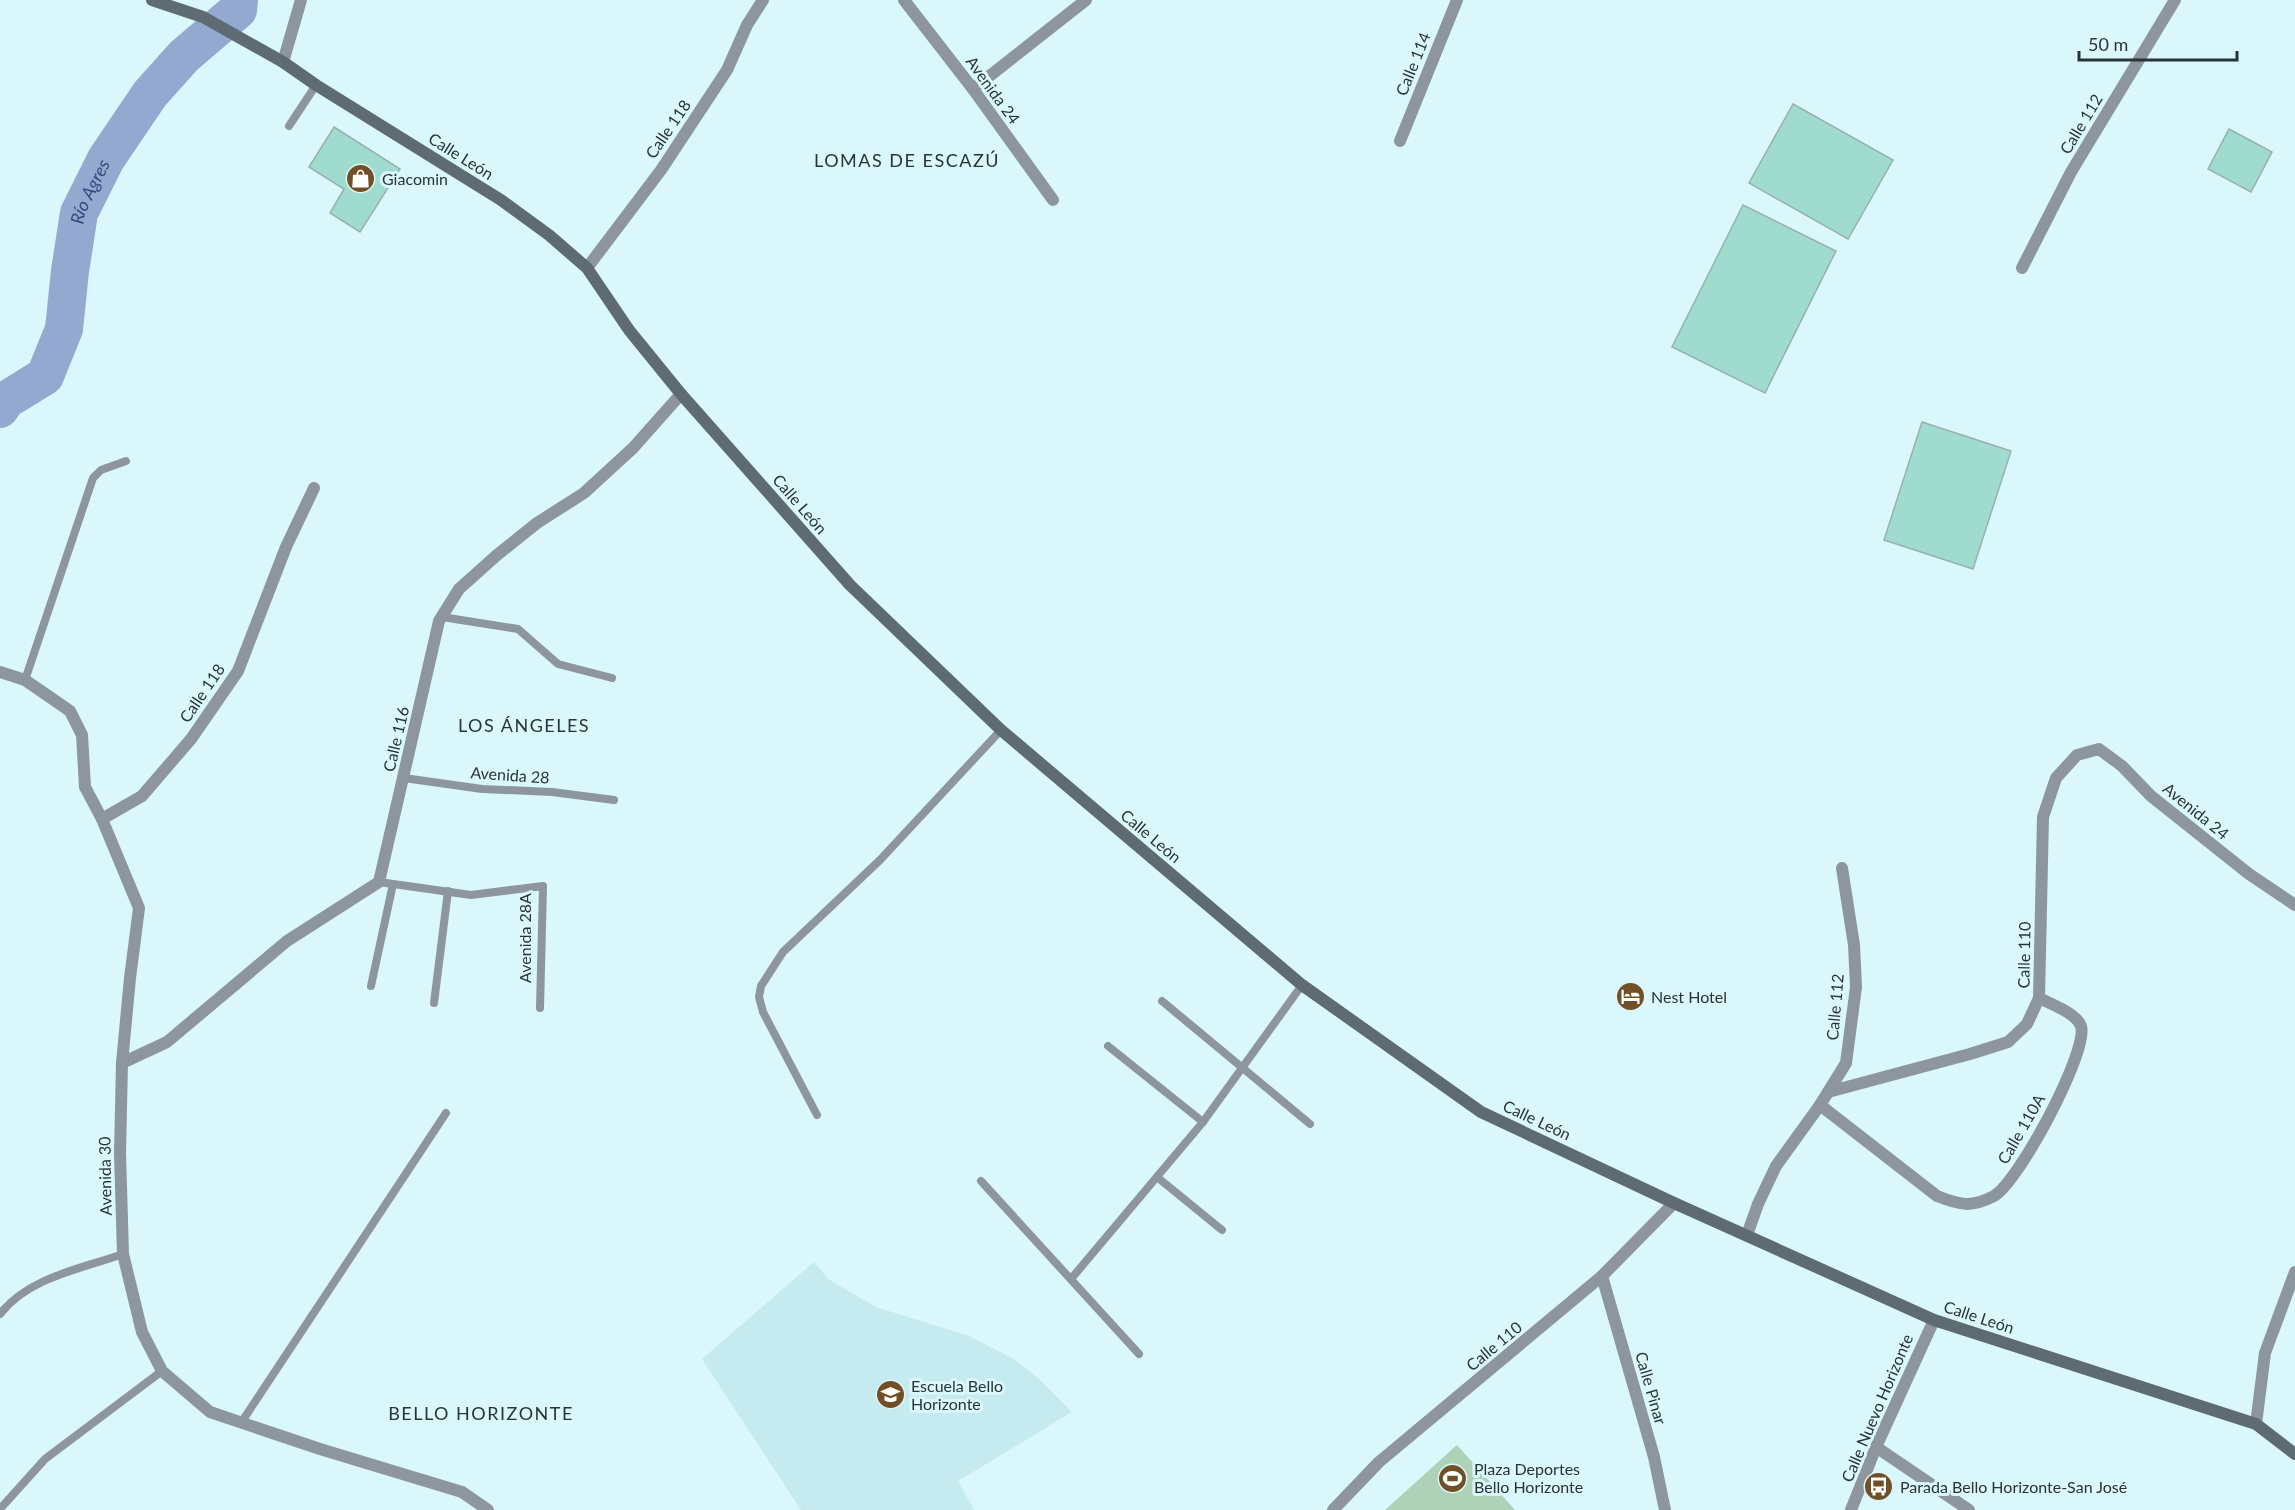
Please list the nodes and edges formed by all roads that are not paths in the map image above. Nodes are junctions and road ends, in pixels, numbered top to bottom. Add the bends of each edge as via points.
1 (152, 0) edge
2 (301, 0) edge
3 (763, 0) edge
4 (904, 0) edge
5 (1086, 0) edge
6 (1457, 0) edge
7 (2175, 0) edge
8 (283, 62) junction
9 (316, 85) junction
10 (973, 89) junction
11 (289, 126) dead end
12 (1400, 141) dead end
13 (1053, 200) dead end
14 (587, 268) junction
15 (2022, 268) dead end
16 (681, 394) junction
17 (126, 461) dead end
18 (314, 488) dead end
19 (442, 617) junction
20 (0, 672) edge
21 (612, 678) dead end
22 (25, 680) junction
23 (1001, 730) junction
24 (2077, 755) joint
25 (404, 778) junction
26 (614, 800) dead end
27 (102, 819) junction
28 (1842, 868) dead end
29 (379, 882) junction
30 (393, 884) junction
31 (448, 891) junction
32 (2295, 905) edge
33 (1302, 985) junction
34 (371, 986) dead end
35 (2040, 998) junction
36 (1162, 1001) dead end
37 (434, 1003) dead end
38 (540, 1008) dead end
39 (1108, 1046) dead end
40 (122, 1063) junction
41 (1242, 1067) junction
42 (1828, 1092) junction
43 (1820, 1105) junction
44 (446, 1113) dead end
45 (817, 1115) dead end
46 (1203, 1122) junction
47 (1310, 1124) dead end
48 (1157, 1177) junction
49 (981, 1180) dead end
50 (1674, 1203) junction
51 (1222, 1230) dead end
52 (1747, 1235) junction
53 (123, 1254) junction
54 (2295, 1272) edge
55 (1602, 1276) junction
56 (1071, 1279) junction
57 (0, 1314) edge
58 (1934, 1320) junction
59 (1139, 1354) dead end
60 (162, 1371) junction
61 (241, 1423) junction
62 (2256, 1424) junction
63 (1876, 1447) junction
64 (2295, 1454) edge
65 (0, 1509) edge
66 (488, 1510) edge
67 (1332, 1510) edge
68 (1665, 1510) edge
69 (1851, 1510) edge
70 (1969, 1510) edge

1 - 8 main road, Calle León via 203,17
2 - 8 street
3 - 14 street, Calle 118 via 727,70 661,170
4 - 10 street, Avenida 24
5 - 10 street
6 - 12 street, Calle 114
7 - 15 street, Calle 112 via 2071,172
8 - 9 main road, Calle León
9 - 11 lane
9 - 14 main road, Calle León via 501,200
10 - 13 street, Avenida 24
14 - 16 main road, Calle León via 629,330
16 - 19 street, Calle 116 via 633,448 584,493 537,523 459,589
16 - 23 main road, Calle León via 850,585
17 - 22 lane via 101,470 93,478
18 - 27 street, Calle 118 via 286,547 238,671 191,739 141,796
19 - 21 lane via 518,629 558,664
19 - 25 street, Calle 116
20 - 22 street, Avenida 30
22 - 27 street, Avenida 30 via 70,711 82,735 85,788
23 - 33 main road, Calle León
23 - 45 lane via 880,860 783,952 761,986 759,997 764,1012
24 - 32 street, Avenida 24 via 2099,749 2248,874
24 - 35 street, Calle 110 via 2056,778 2043,817
25 - 26 lane, Avenida 28
25 - 29 street, Calle 116
27 - 40 street, Avenida 30 via 139,908
28 - 42 street, Calle 112 via 1856,987 1846,1063
29 - 30 lane, Avenida 28A
29 - 40 street via 287,941 167,1042
30 - 31 lane, Avenida 28A
30 - 34 lane
31 - 37 lane
31 - 38 lane, Avenida 28A via 471,895 543,886
33 - 41 lane
33 - 50 main road, Calle León via 1480,1112
35 - 42 street, Calle 110 via 2028,1024 2008,1042
35 - 43 street, Calle 110A via 2073,1017 2081,1026 2081,1041 2031,1150 1996,1195 1973,1204 1958,1204 1937,1196
36 - 41 lane
39 - 46 lane
40 - 53 street, Avenida 30
41 - 46 lane
41 - 47 lane
42 - 43 street, Calle 112
43 - 52 street via 1776,1166
44 - 61 lane
46 - 48 lane
48 - 51 lane
48 - 56 lane
49 - 56 lane
50 - 52 main road, Calle León
50 - 55 street, Calle 110
52 - 58 main road, Calle León
53 - 57 lane via 24,1291
53 - 60 street, Avenida 30 via 142,1332
54 - 62 street via 2265,1353
55 - 67 street, Calle 110 via 1379,1462
55 - 68 street, Calle Pinar via 1654,1457
56 - 59 lane
58 - 62 main road, Calle León
58 - 63 street, Calle Nuevo Horizonte
60 - 61 street, Avenida 30 via 210,1412
60 - 65 lane via 45,1460
61 - 66 street, Avenida 30 via 462,1492
62 - 64 main road, Calle León
63 - 69 street, Calle Nuevo Horizonte
63 - 70 street

